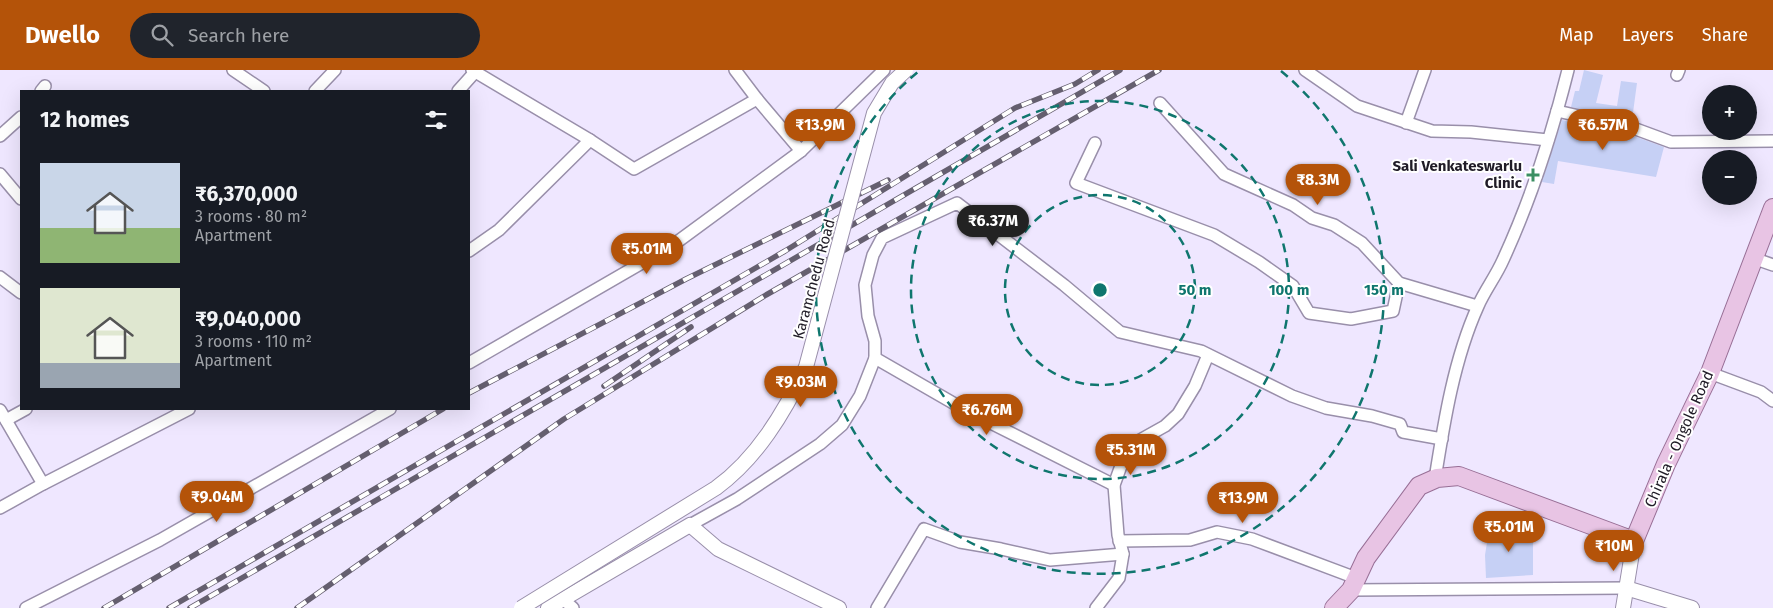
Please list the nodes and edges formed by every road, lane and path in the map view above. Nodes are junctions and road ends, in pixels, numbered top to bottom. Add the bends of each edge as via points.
1 (233, 70) edge
2 (336, 70) edge
3 (735, 70) edge
4 (884, 70) edge
5 (906, 70) edge
6 (1305, 70) edge
7 (1425, 70) edge
8 (1568, 70) edge
9 (473, 71) edge
10 (263, 90) edge
11 (316, 90) edge
12 (459, 90) edge
13 (757, 99) junction
14 (1160, 103) dead end
15 (1558, 112) junction
16 (20, 118) edge
17 (1406, 122) junction
18 (0, 136) edge
19 (590, 140) junction
20 (1548, 140) junction
21 (1773, 141) edge
22 (1095, 144) dead end
23 (801, 151) junction
24 (0, 174) edge
25 (20, 198) edge
26 (1773, 208) edge
27 (470, 250) edge
28 (1753, 258) junction
29 (1773, 265) edge
30 (0, 277) edge
31 (1399, 283) junction
32 (20, 292) edge
33 (1478, 306) junction
34 (1208, 355) junction
35 (875, 358) junction
36 (470, 362) edge
37 (1710, 373) junction
38 (1773, 401) edge
39 (22, 410) edge
40 (187, 410) edge
41 (388, 410) edge
42 (3, 415) edge
43 (1442, 439) junction
44 (1435, 479) junction
45 (43, 484) junction
46 (1114, 485) junction
47 (0, 508) edge
48 (690, 525) junction
49 (1119, 541) junction
50 (1634, 541) junction
51 (1123, 554) junction
52 (1354, 584) junction
53 (1626, 588) junction
54 (568, 604) edge
55 (26, 608) edge
56 (520, 608) edge
57 (548, 608) edge
58 (839, 608) edge
59 (877, 608) edge
60 (1096, 608) edge
61 (1334, 608) edge
62 (1623, 608) edge
63 (1692, 608) edge

1 - 10 street
2 - 11 street
3 - 13 street
4 - 23 street
5 - 56 street, Karamchedu Road, bridge via 892,83 874,113 806,367 753,454 716,488
6 - 17 street via 1357,106
7 - 17 street
8 - 15 street
9 - 12 street
9 - 19 street
13 - 19 street via 634,169
13 - 23 street
14 - 31 street via 1224,174 1293,205 1362,243
15 - 20 street
15 - 21 street via 1633,128 1671,142
16 - 18 street
17 - 20 street via 1432,131
19 - 27 street via 499,230
20 - 33 street via 1503,260
22 - 31 street via 1076,184 1214,235 1293,286 1309,313 1351,319 1393,312
23 - 36 street via 673,244
24 - 25 street
26 - 28 main road, Chirala - Ongole Road
28 - 29 street
28 - 37 main road, Chirala - Ongole Road
30 - 32 street
31 - 33 street
33 - 43 street via 1453,380
34 - 35 street via 1120,332 957,203 882,238 872,255 865,285
34 - 43 street via 1292,396 1326,408 1400,424 1403,432
34 - 46 street via 1178,414 1165,426 1140,440 1122,463
35 - 46 street via 967,411
35 - 48 street via 860,396 842,425 813,449 737,499
37 - 38 street via 1761,392
37 - 50 main road, Chirala - Ongole Road via 1666,464
39 - 42 street
40 - 45 street
41 - 55 street via 160,540
42 - 45 street
43 - 44 street
44 - 50 main road via 1459,476
44 - 52 main road via 1418,486 1366,558
45 - 47 street
46 - 49 street
48 - 54 street
48 - 58 street via 718,549
49 - 51 street
49 - 52 street via 1190,540 1217,532 1252,539
50 - 53 street
51 - 59 street via 1050,560 960,542 924,530
51 - 60 street via 1119,578
52 - 53 street
52 - 61 main road
53 - 62 street
53 - 63 street
54 - 57 street

